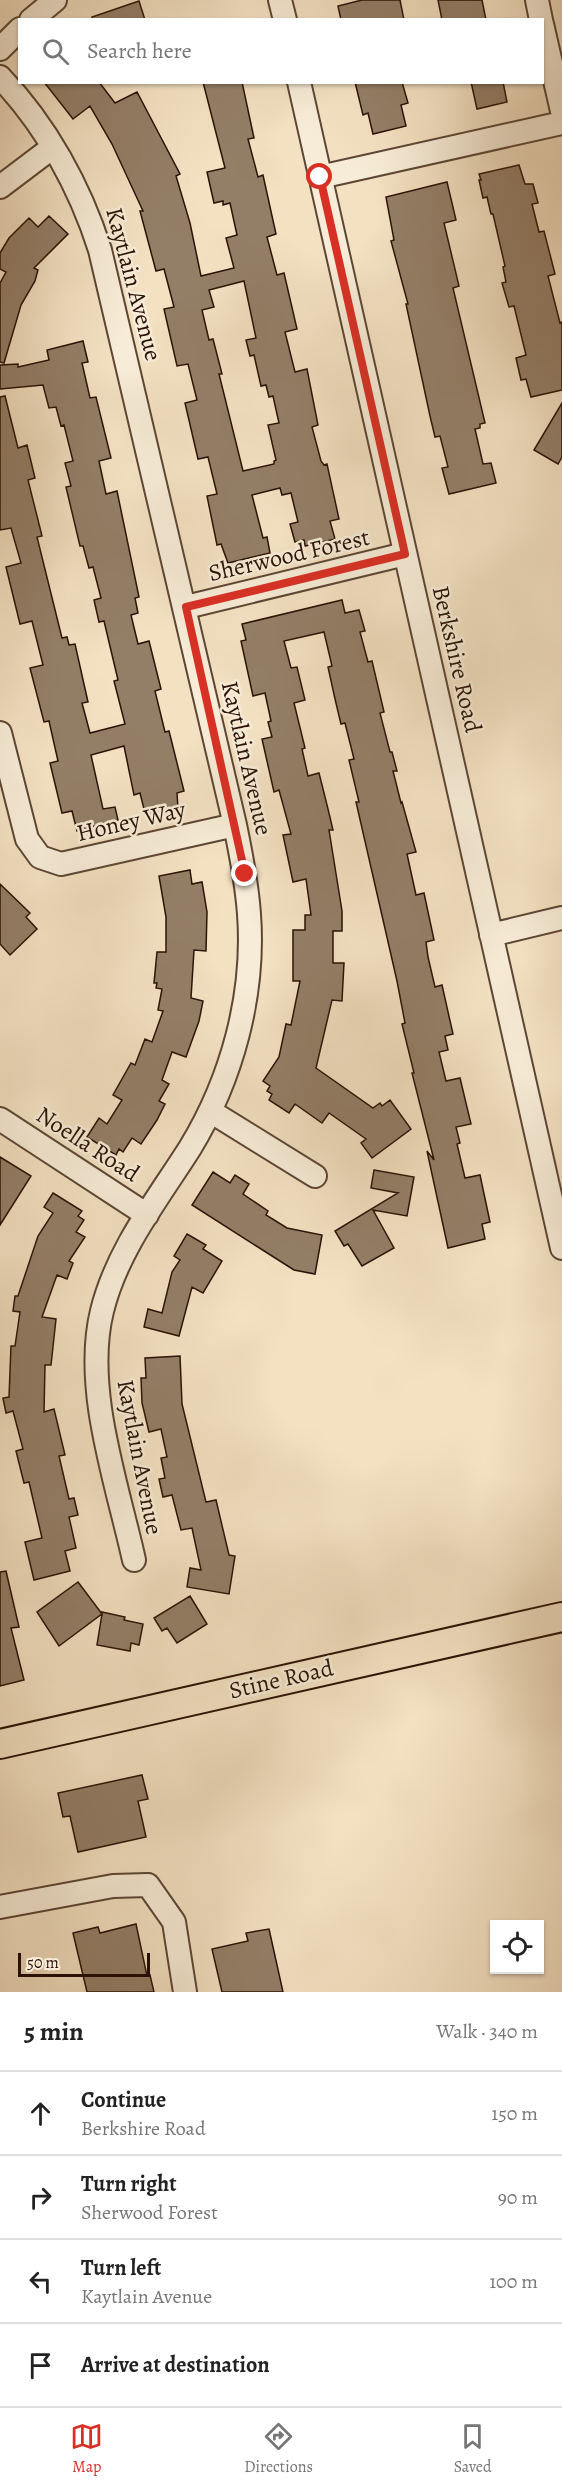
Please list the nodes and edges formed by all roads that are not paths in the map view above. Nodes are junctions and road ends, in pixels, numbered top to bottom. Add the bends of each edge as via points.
1 (55, 0) edge
2 (280, 0) edge
3 (537, 0) edge
4 (33, 18) edge
5 (284, 18) edge
6 (541, 18) edge
7 (544, 29) edge
8 (18, 31) edge
9 (0, 49) edge
10 (0, 77) edge
11 (299, 84) edge
12 (562, 111) edge
13 (562, 123) edge
14 (53, 147) junction
15 (320, 177) junction
16 (0, 187) edge
17 (405, 554) junction
18 (186, 607) junction
19 (0, 733) edge
20 (235, 825) junction
21 (562, 918) edge
22 (491, 934) junction
23 (210, 1111) junction
24 (0, 1119) edge
25 (315, 1176) dead end
26 (555, 1184) edge
27 (147, 1215) junction
28 (562, 1248) edge
29 (134, 1560) dead end
30 (562, 1617) edge
31 (0, 1744) edge
32 (0, 1907) edge
33 (185, 1992) edge

1 - 4 street
2 - 5 street
3 - 6 street
7 - 12 street
8 - 9 street
10 - 14 street, Kaytlain Avenue
11 - 15 street, Berkshire Road
13 - 15 street
14 - 16 street
14 - 18 street, Kaytlain Avenue via 88,214 102,258
15 - 17 street, Berkshire Road
17 - 18 street, Sherwood Forest
17 - 22 street, Berkshire Road
18 - 20 street, Kaytlain Avenue
19 - 20 street, Honey Way via 27,839 40,857 61,864
20 - 23 street, Kaytlain Avenue via 245,874 249,958 237,1035
21 - 22 street
22 - 26 street, Berkshire Road
23 - 25 street
23 - 27 street, Kaytlain Avenue
24 - 27 street, Noella Road
26 - 28 street, Berkshire Road
27 - 29 street, Kaytlain Avenue via 111,1283 97,1340 99,1408
30 - 31 main road, Stine Road
32 - 33 street via 113,1886 148,1885 174,1922

